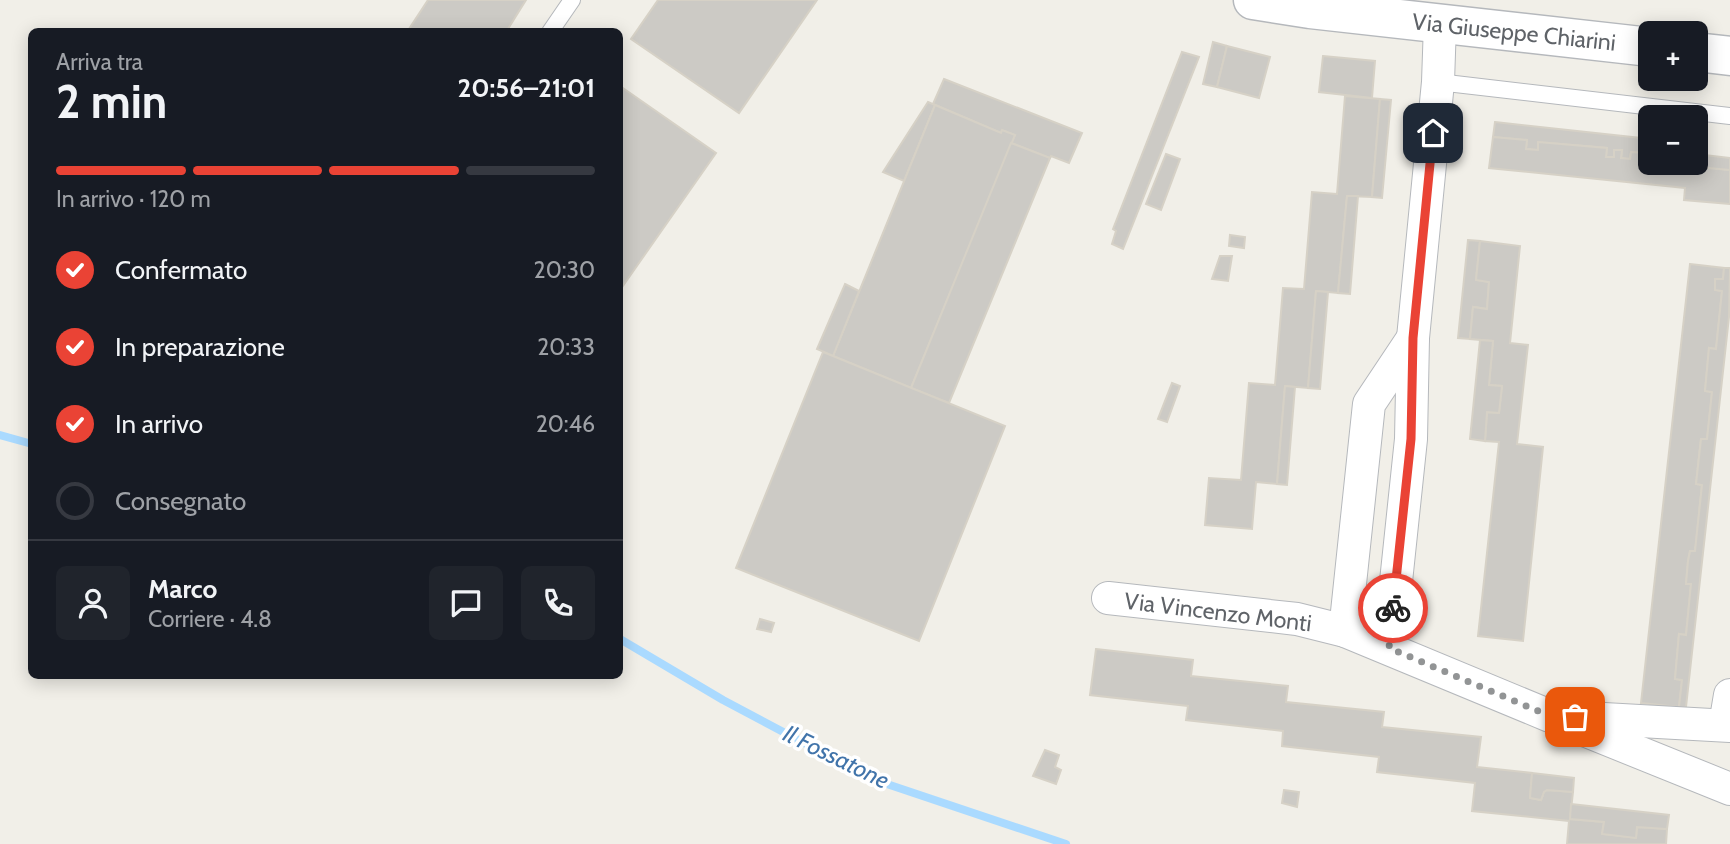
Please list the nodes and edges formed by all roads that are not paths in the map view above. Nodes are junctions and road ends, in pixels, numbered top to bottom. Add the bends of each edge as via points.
1 (572, 0) edge
2 (1253, 0) edge
3 (1440, 24) junction
4 (553, 28) edge
5 (1638, 46) edge
6 (1708, 53) edge
7 (1730, 56) edge
8 (1438, 82) junction
9 (1730, 116) edge
10 (1413, 338) junction
11 (1108, 598) dead end
12 (1345, 631) junction
13 (1389, 648) junction
14 (1728, 715) edge
15 (1550, 716) junction
16 (1730, 789) edge

1 - 4 lane
2 - 3 street, Via Giuseppe Chiarini
3 - 5 street, Via Giuseppe Chiarini
3 - 8 street
6 - 7 street
8 - 9 lane
8 - 10 street
10 - 12 street via 1369,404
10 - 13 street via 1411,439
11 - 12 street, Via Vincenzo Monti via 1297,619
12 - 13 street, Via Vincenzo Monti
13 - 15 street, Via Vincenzo Monti
14 - 15 street, Via Vincenzo Monti
15 - 16 street

